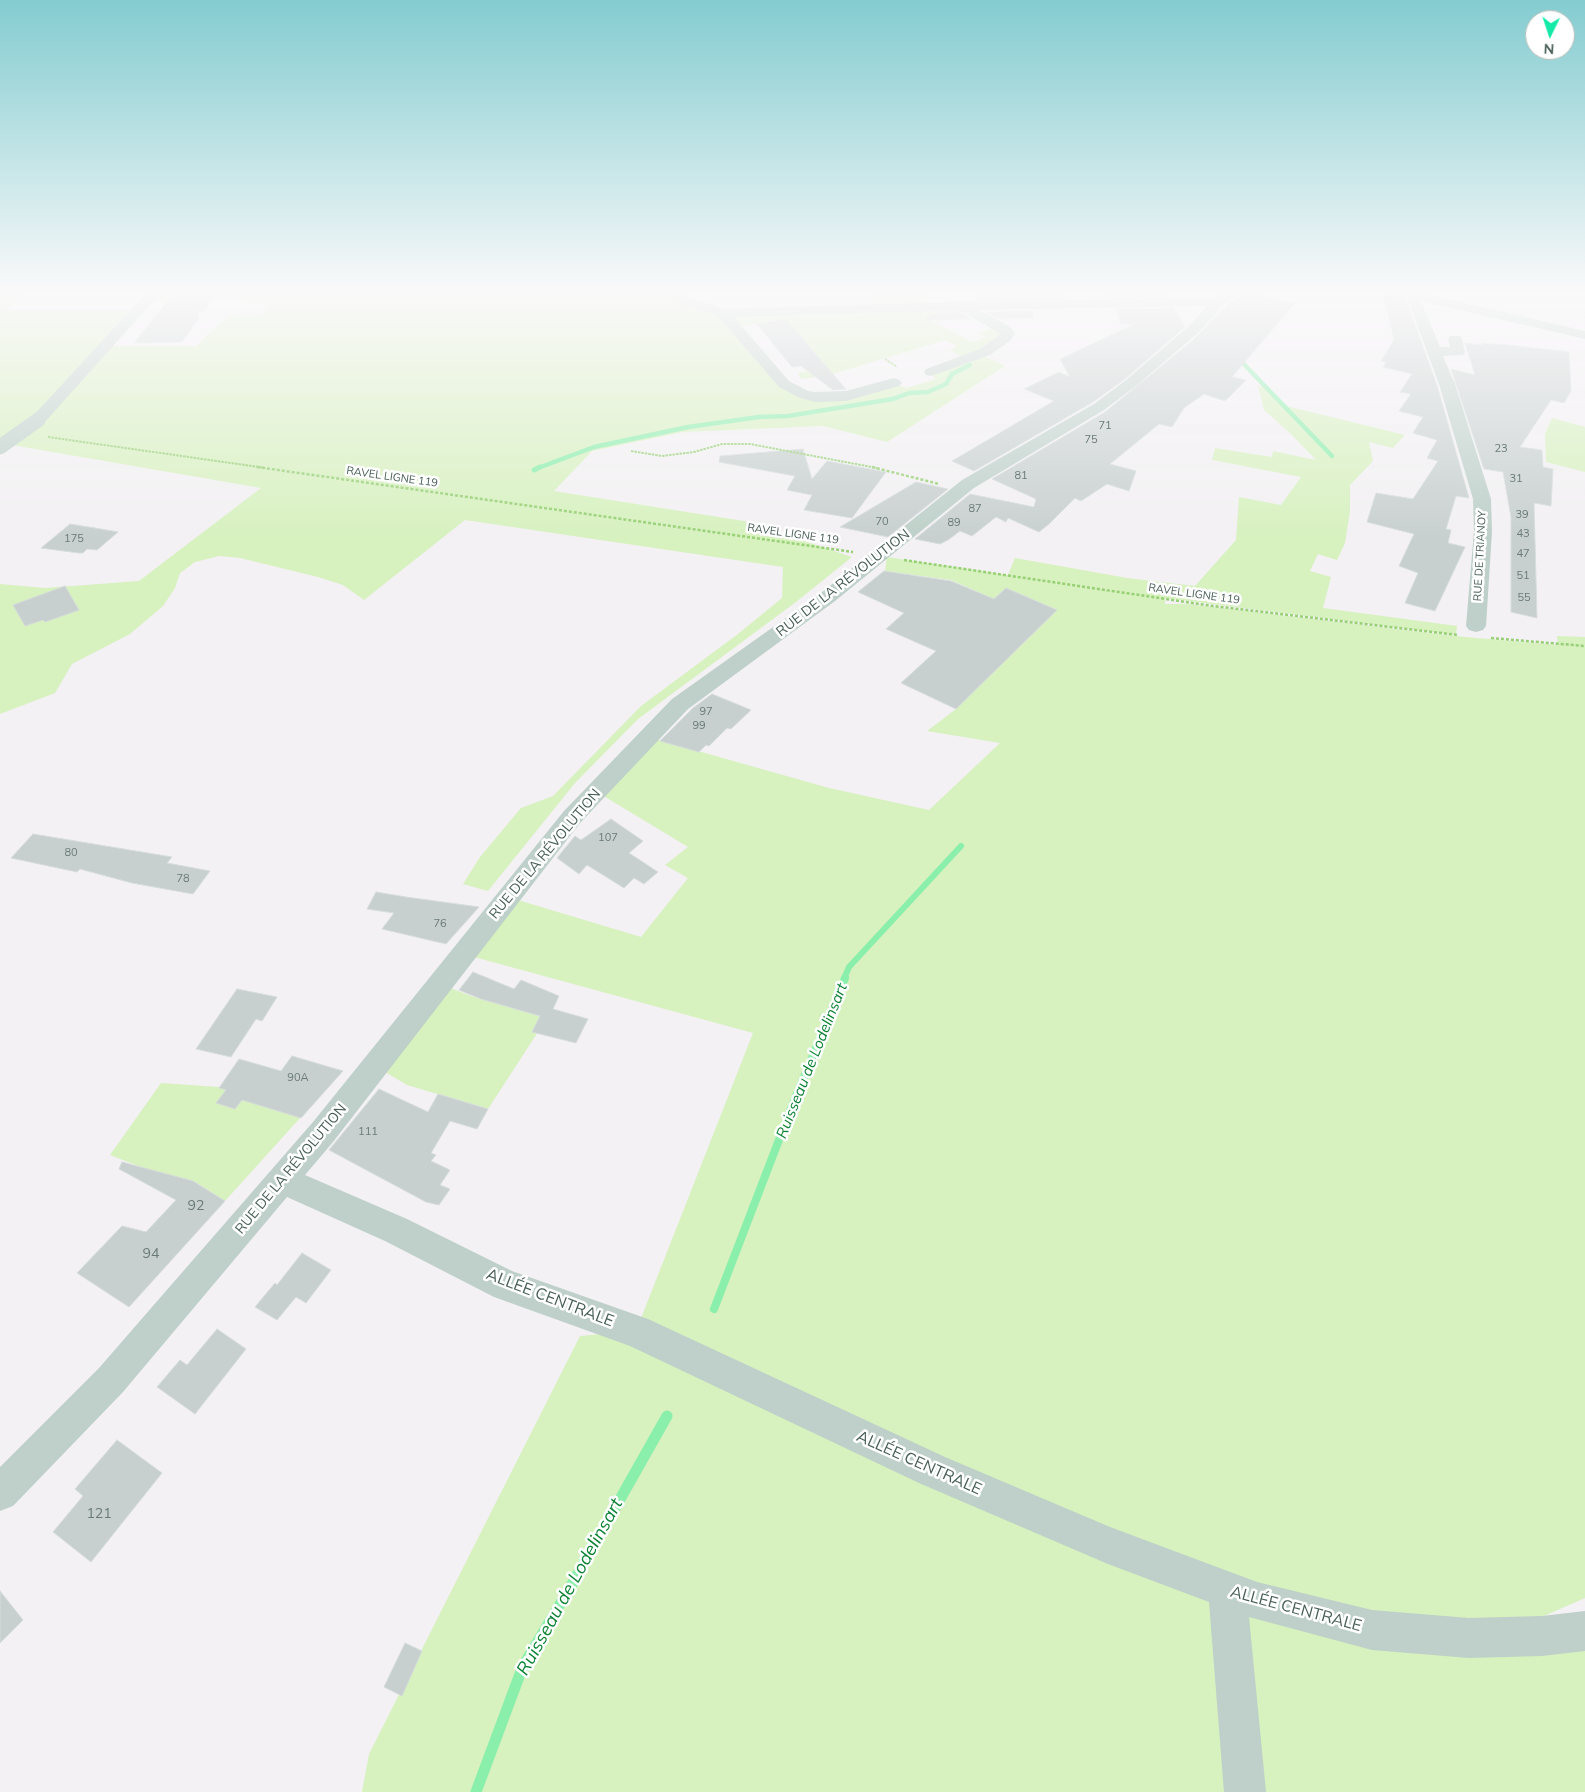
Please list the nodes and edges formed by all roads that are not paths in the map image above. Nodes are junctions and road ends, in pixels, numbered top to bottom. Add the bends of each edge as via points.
1 (81, 373) edge
2 (774, 373) edge
3 (1143, 373) edge
4 (1442, 373) edge
5 (894, 383) dead end
6 (0, 447) edge
7 (1475, 633) road end
8 (282, 1180) junction
9 (0, 1493) edge
10 (1227, 1590) junction
11 (1585, 1631) edge
12 (1246, 1792) edge

1 - 6 street, bridge via 38,420
2 - 5 street via 784,384 815,398 840,397
3 - 8 street, RUE DE LA RÉVOLUTION via 1099,407 962,490 828,596 680,704 572,817
4 - 7 street, RUE DE TRIANOY via 1482,499 1483,531
8 - 9 street, RUE DE LA RÉVOLUTION via 111,1380
8 - 10 street, ALLÉE CENTRALE via 396,1230 506,1284 636,1331 932,1470 1108,1545
10 - 11 street, ALLÉE CENTRALE via 1257,1601 1372,1630 1469,1638
10 - 12 street

